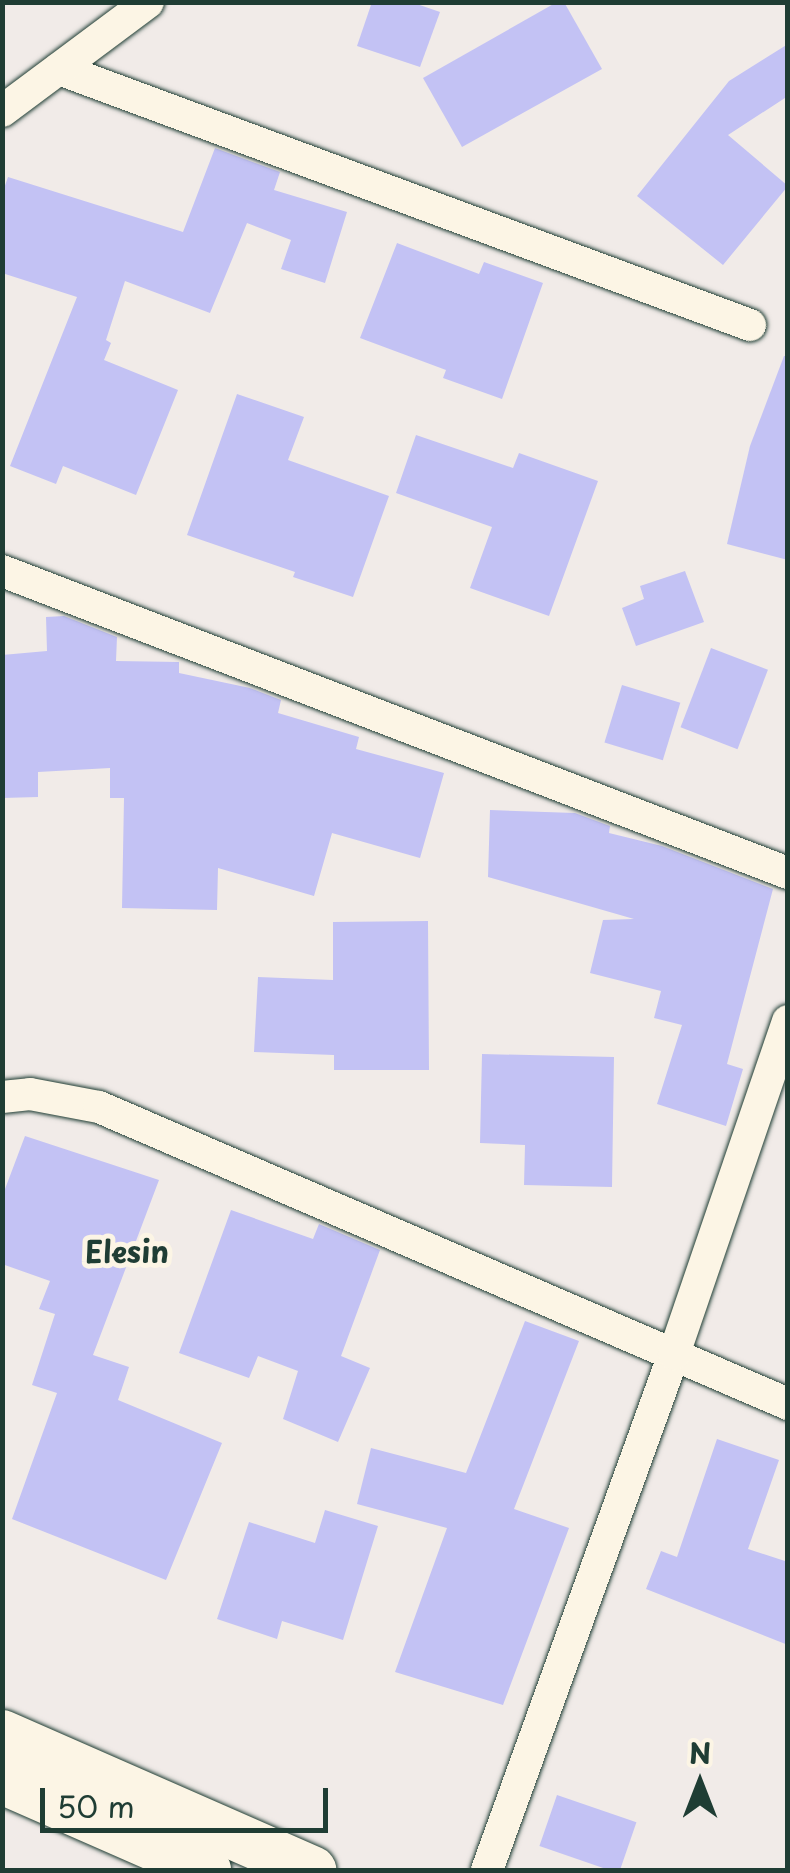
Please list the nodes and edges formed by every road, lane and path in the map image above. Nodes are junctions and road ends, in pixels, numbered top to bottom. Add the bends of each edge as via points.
1 (148, 2) edge
2 (59, 69) junction
3 (2, 111) edge
4 (750, 326) dead end
5 (2, 571) edge
6 (788, 872) edge
7 (788, 1021) edge
8 (2, 1097) edge
9 (674, 1354) junction
10 (788, 1404) edge
11 (2, 1734) edge
12 (2, 1780) edge
13 (207, 1870) edge
14 (312, 1870) edge
15 (487, 1870) edge

1 - 2 street
2 - 3 street
2 - 4 street
5 - 6 street
7 - 9 street
8 - 9 street via 30,1094 99,1108
9 - 10 street
9 - 15 street
11 - 14 main road
12 - 13 main road

